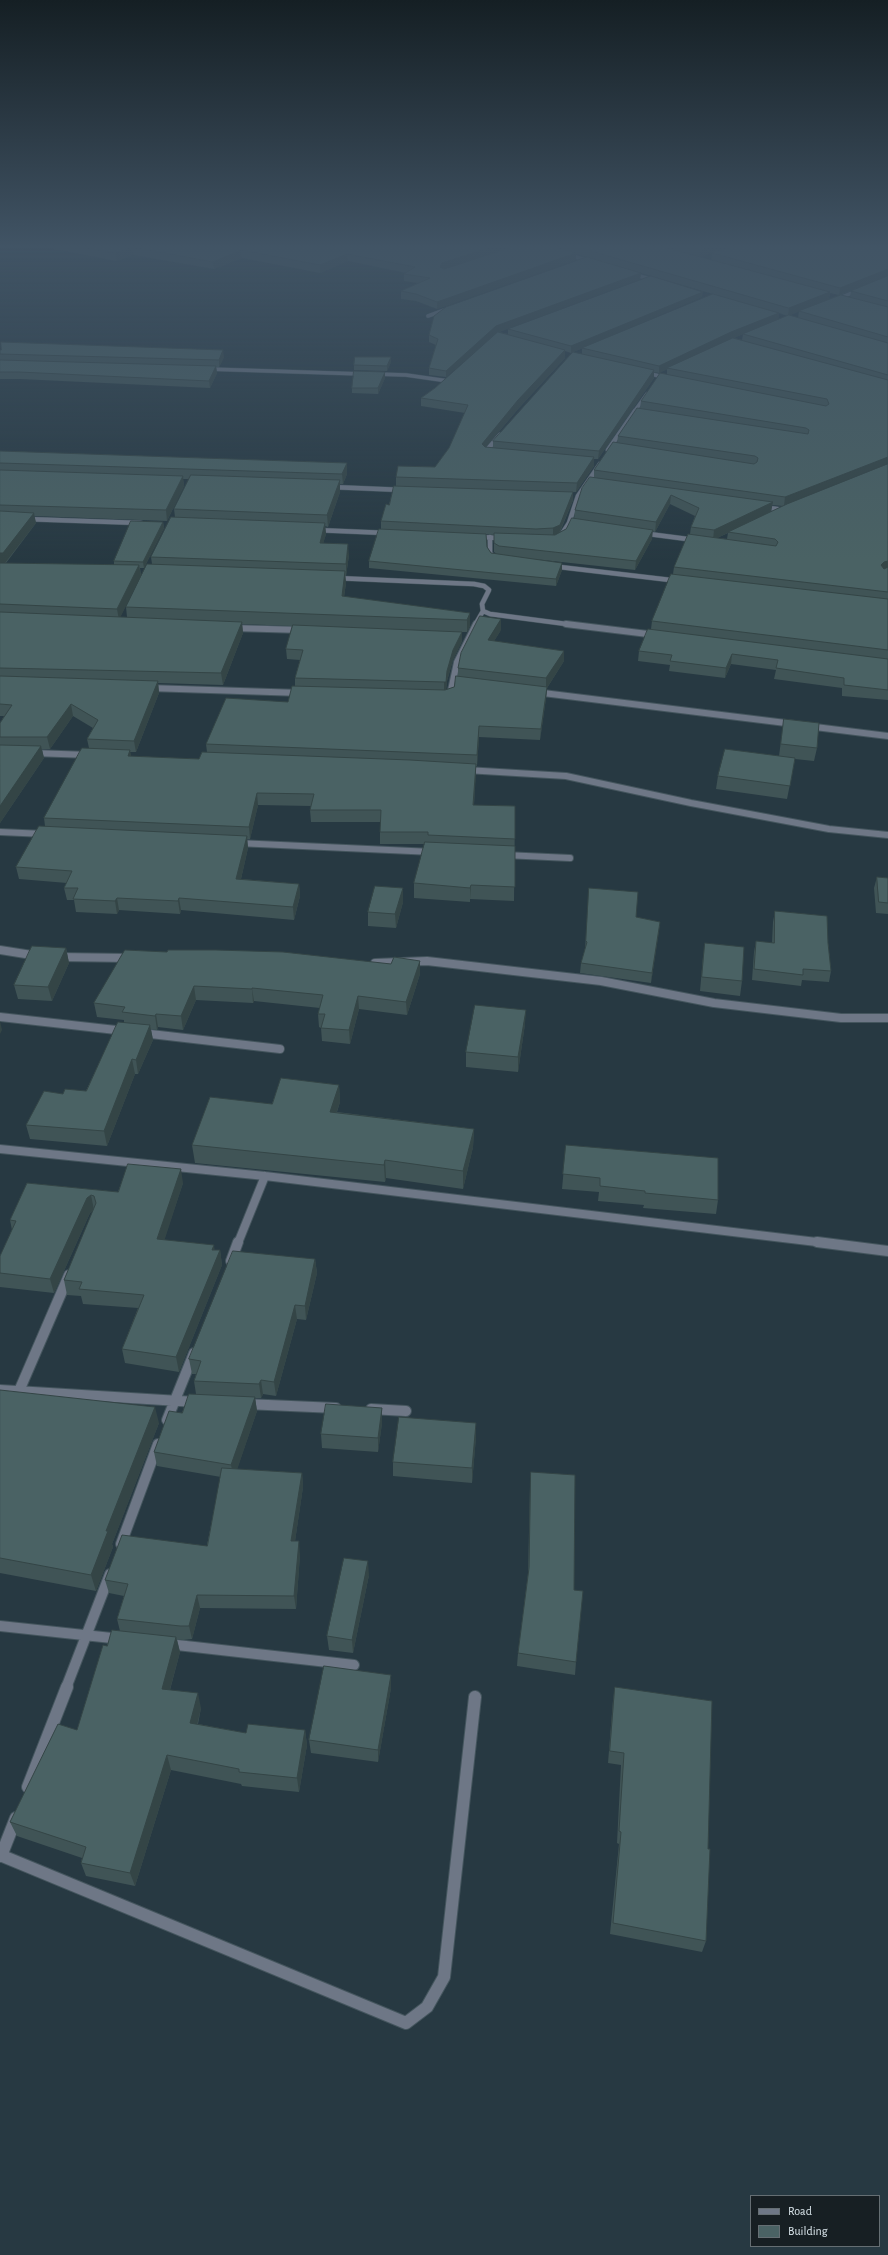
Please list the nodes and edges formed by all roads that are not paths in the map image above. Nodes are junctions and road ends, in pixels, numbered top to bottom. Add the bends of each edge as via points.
1 (199, 369) edge
2 (637, 371) edge
3 (666, 373) edge
4 (453, 376) edge
5 (659, 376) junction
6 (667, 380) edge
7 (448, 381) junction
8 (443, 385) edge
9 (650, 390) edge
10 (633, 412) junction
11 (641, 413) edge
12 (505, 430) edge
13 (611, 447) junction
14 (618, 448) edge
15 (492, 453) edge
16 (592, 463) edge
17 (600, 463) junction
18 (588, 482) junction
19 (596, 483) edge
20 (324, 487) edge
21 (412, 490) edge
22 (570, 496) edge
23 (578, 496) junction
24 (753, 506) edge
25 (792, 507) edge
26 (784, 510) junction
27 (771, 516) edge
28 (15, 519) edge
29 (569, 523) junction
30 (146, 524) edge
31 (576, 524) edge
32 (310, 530) edge
33 (638, 532) edge
34 (396, 533) edge
35 (474, 536) edge
36 (490, 537) junction
37 (513, 539) edge
38 (554, 540) edge
39 (700, 541) edge
40 (506, 560) edge
41 (544, 565) edge
42 (330, 578) edge
43 (682, 581) edge
44 (482, 611) junction
45 (224, 627) edge
46 (311, 631) edge
47 (460, 636) edge
48 (662, 636) edge
49 (468, 637) junction
50 (451, 682) junction
51 (458, 683) edge
52 (143, 687) edge
53 (529, 692) edge
54 (310, 693) edge
55 (437, 697) edge
56 (888, 736) edge
57 (24, 753) edge
58 (95, 756) edge
59 (457, 770) edge
60 (0, 832) edge
61 (53, 835) edge
62 (888, 835) edge
63 (231, 843) edge
64 (444, 852) edge
65 (499, 855) edge
66 (570, 858) dead end
67 (0, 950) edge
68 (142, 958) edge
69 (369, 963) edge
70 (0, 1017) edge
71 (888, 1018) edge
72 (280, 1049) dead end
73 (0, 1149) edge
74 (265, 1176) junction
75 (888, 1251) edge
76 (73, 1267) edge
77 (227, 1270) edge
78 (198, 1343) edge
79 (0, 1390) edge
80 (19, 1391) junction
81 (174, 1401) junction
82 (205, 1402) edge
83 (236, 1403) edge
84 (344, 1408) edge
85 (360, 1409) edge
86 (406, 1411) dead end
87 (0, 1626) edge
88 (87, 1636) junction
89 (134, 1641) edge
90 (158, 1643) edge
91 (354, 1665) dead end
92 (475, 1697) dead end
93 (1, 1856) edge

1 - 7 street via 406,375
2 - 5 street
3 - 5 street
4 - 7 street
5 - 6 street
7 - 8 street
9 - 10 street
10 - 11 street
10 - 13 street
12 - 15 street via 485,452
13 - 14 street
13 - 17 street
16 - 17 street
17 - 18 street
18 - 19 street
18 - 23 street
20 - 21 street
22 - 23 street
23 - 29 street
24 - 26 street
25 - 26 street
26 - 27 street
28 - 30 street
29 - 31 street
29 - 38 street via 562,536
32 - 34 street
33 - 39 street
35 - 36 street
36 - 37 street
36 - 40 street via 492,557
41 - 43 street
42 - 44 street via 484,586 489,590 482,604
44 - 48 street
44 - 49 street
45 - 46 street
47 - 49 street
49 - 50 street
50 - 51 street
50 - 55 street via 450,694
52 - 54 street
53 - 56 street
57 - 58 street
59 - 62 street via 566,776 822,828
60 - 61 street
63 - 64 street
65 - 66 street
67 - 68 street via 42,956
69 - 71 street via 427,961 601,981 714,1003 841,1018
70 - 72 street
73 - 74 street
74 - 75 street
74 - 77 street
76 - 80 street
78 - 81 street
79 - 80 street
80 - 81 street
81 - 82 street
81 - 88 street
83 - 84 street
85 - 86 street
87 - 88 street
88 - 89 street
88 - 93 street
90 - 91 street
92 - 93 street via 444,1977 428,2007 406,2023

